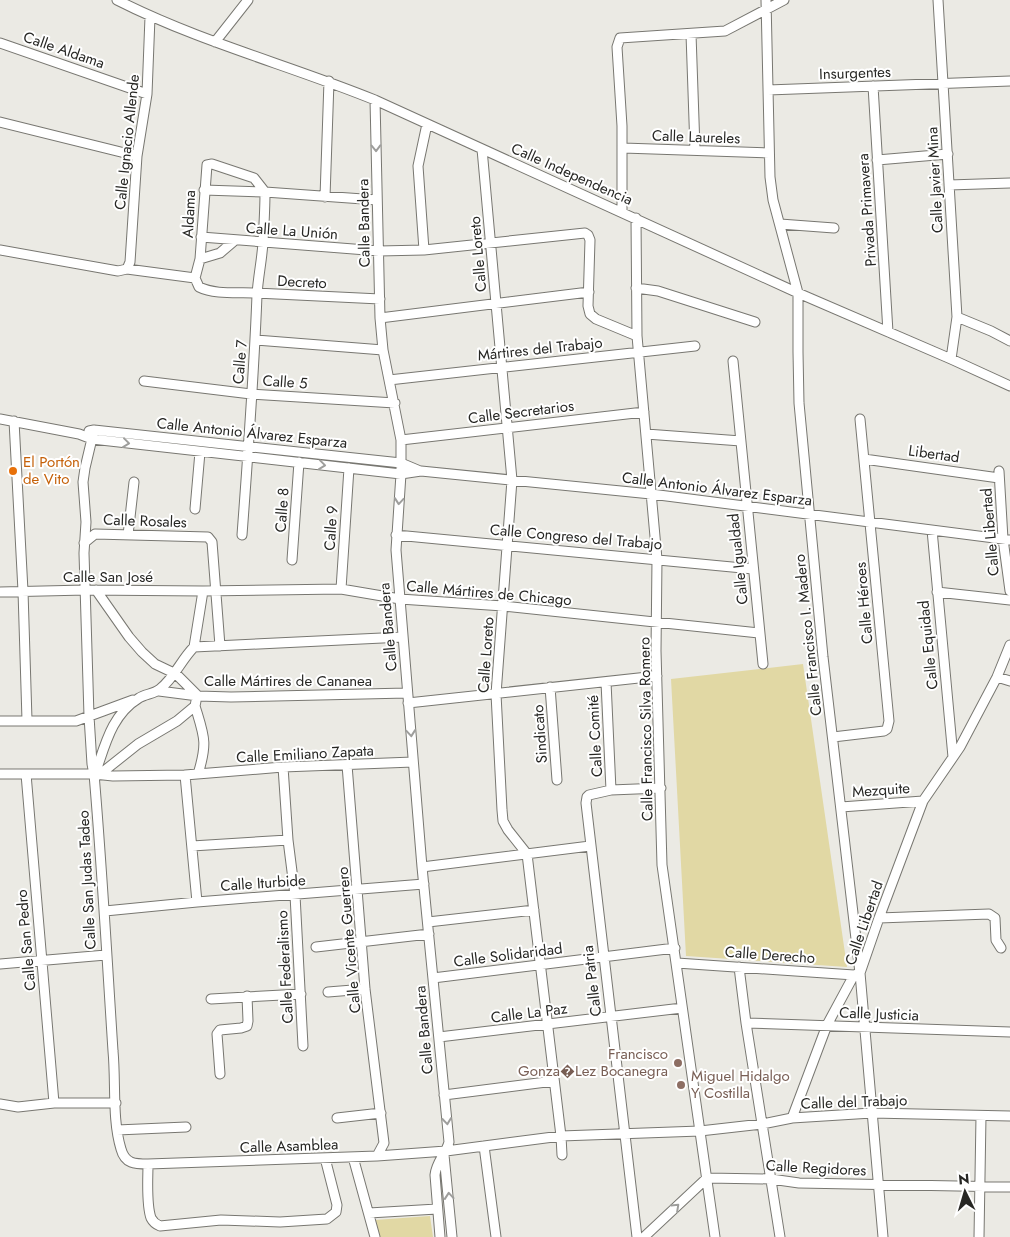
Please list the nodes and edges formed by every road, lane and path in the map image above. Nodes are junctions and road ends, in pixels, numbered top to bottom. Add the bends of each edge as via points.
1 (117, 0) edge
2 (248, 0) edge
3 (784, 0) edge
4 (938, 0) edge
5 (766, 4) edge
6 (150, 16) junction
7 (690, 34) junction
8 (215, 42) junction
9 (0, 43) edge
10 (329, 81) junction
11 (1010, 81) edge
12 (943, 84) junction
13 (872, 86) junction
14 (768, 90) junction
15 (148, 94) junction
16 (375, 100) junction
17 (0, 122) edge
18 (427, 124) junction
19 (623, 148) junction
20 (482, 149) junction
21 (694, 149) junction
22 (769, 153) junction
23 (948, 154) junction
24 (137, 156) junction
25 (877, 160) junction
26 (1010, 183) edge
27 (949, 185) junction
28 (204, 190) junction
29 (265, 192) junction
30 (324, 197) junction
31 (377, 200) junction
32 (622, 212) junction
33 (636, 218) junction
34 (780, 224) junction
35 (834, 228) dead end
36 (202, 237) junction
37 (234, 241) junction
38 (263, 243) junction
39 (490, 244) junction
40 (0, 250) edge
41 (424, 250) junction
42 (379, 251) junction
43 (200, 259) junction
44 (127, 269) junction
45 (195, 278) junction
46 (636, 288) junction
47 (589, 292) junction
48 (258, 293) junction
49 (798, 293) junction
50 (380, 299) junction
51 (496, 304) junction
52 (957, 317) junction
53 (380, 318) junction
54 (755, 322) dead end
55 (888, 332) junction
56 (637, 336) junction
57 (256, 340) junction
58 (1010, 341) edge
59 (695, 346) dead end
60 (383, 350) junction
61 (638, 352) junction
62 (951, 358) junction
63 (733, 361) dead end
64 (502, 367) junction
65 (388, 380) junction
66 (144, 381) dead end
67 (1010, 386) edge
68 (251, 394) junction
69 (394, 403) junction
70 (644, 412) junction
71 (0, 419) edge
72 (860, 419) dead end
73 (14, 421) junction
74 (507, 428) junction
75 (646, 434) junction
76 (93, 435) junction
77 (401, 440) junction
78 (741, 442) junction
79 (249, 446) junction
80 (200, 452) junction
81 (248, 457) junction
82 (864, 459) junction
83 (299, 462) junction
84 (401, 463) junction
85 (349, 468) junction
86 (421, 471) junction
87 (401, 474) junction
88 (999, 474) joint
89 (512, 480) junction
90 (134, 482) dead end
91 (651, 494) junction
92 (747, 506) junction
93 (194, 509) dead end
94 (810, 514) junction
95 (86, 522) junction
96 (870, 522) junction
97 (932, 530) junction
98 (95, 534) junction
99 (396, 534) junction
100 (128, 535) junction
101 (242, 535) dead end
102 (1007, 539) edge
103 (84, 543) junction
104 (508, 544) junction
105 (656, 559) junction
106 (292, 560) dead end
107 (753, 569) junction
108 (86, 590) junction
109 (96, 590) junction
110 (341, 590) junction
111 (23, 591) junction
112 (203, 591) junction
113 (216, 591) junction
114 (1010, 591) edge
115 (0, 592) edge
116 (937, 592) junction
117 (400, 599) junction
118 (1010, 600) edge
119 (503, 606) junction
120 (657, 622) junction
121 (759, 633) junction
122 (403, 637) junction
123 (1010, 645) edge
124 (217, 646) junction
125 (194, 647) junction
126 (763, 664) dead end
127 (176, 674) junction
128 (657, 676) junction
129 (997, 677) junction
130 (1010, 681) edge
131 (606, 682) junction
132 (550, 687) junction
133 (159, 691) junction
134 (407, 693) junction
135 (496, 694) junction
136 (198, 696) junction
137 (139, 698) junction
138 (408, 703) junction
139 (195, 706) junction
140 (89, 716) junction
141 (27, 720) junction
142 (0, 721) edge
143 (833, 737) junction
144 (953, 757) junction
145 (413, 762) junction
146 (347, 765) junction
147 (283, 767) junction
148 (0, 774) edge
149 (26, 774) junction
150 (96, 774) junction
151 (185, 774) junction
152 (198, 774) junction
153 (557, 780) dead end
154 (661, 788) junction
155 (611, 790) junction
156 (923, 801) junction
157 (841, 807) junction
158 (288, 840) junction
159 (192, 846) junction
160 (590, 846) junction
161 (527, 854) junction
162 (422, 867) junction
163 (424, 884) junction
164 (358, 890) junction
165 (295, 894) junction
166 (196, 902) junction
167 (534, 910) junction
168 (105, 911) junction
169 (879, 918) junction
170 (428, 922) junction
171 (429, 934) junction
172 (362, 941) junction
173 (316, 947) dead end
174 (675, 948) junction
175 (1001, 948) dead end
176 (106, 956) junction
177 (603, 957) junction
178 (41, 961) junction
179 (677, 963) junction
180 (0, 964) edge
181 (541, 965) junction
182 (739, 967) junction
183 (857, 974) junction
184 (434, 978) junction
185 (366, 989) junction
186 (328, 992) dead end
187 (301, 994) junction
188 (247, 996) junction
189 (211, 999) dead end
190 (682, 1008) junction
191 (611, 1017) junction
192 (746, 1023) junction
193 (548, 1024) junction
194 (827, 1025) junction
195 (864, 1027) junction
196 (1010, 1032) edge
197 (439, 1037) junction
198 (303, 1046) dead end
199 (220, 1074) dead end
200 (554, 1081) junction
201 (444, 1094) junction
202 (54, 1103) junction
203 (116, 1103) junction
204 (0, 1104) edge
205 (381, 1113) junction
206 (872, 1113) junction
207 (981, 1116) junction
208 (1010, 1116) edge
209 (337, 1118) dead end
210 (792, 1118) junction
211 (762, 1124) junction
212 (186, 1127) dead end
213 (117, 1130) junction
214 (700, 1131) junction
215 (625, 1132) junction
216 (561, 1136) junction
217 (484, 1146) junction
218 (445, 1153) junction
219 (562, 1155) dead end
220 (377, 1156) junction
221 (353, 1157) junction
222 (325, 1158) junction
223 (133, 1164) joint
224 (148, 1164) junction
225 (707, 1178) junction
226 (771, 1179) junction
227 (878, 1184) junction
228 (980, 1187) junction
229 (1010, 1188) edge
230 (437, 1209) junction
231 (369, 1213) junction
232 (375, 1237) edge
233 (440, 1237) edge
234 (452, 1237) edge
235 (496, 1237) edge
236 (638, 1237) edge
237 (644, 1237) edge
238 (715, 1237) edge
239 (780, 1237) edge
240 (883, 1237) edge
241 (979, 1237) edge

1 - 6 street, Calle Independencia
2 - 8 street
3 - 5 street
4 - 12 street, Calle Javier Mina
5 - 7 street via 724,31
5 - 14 street, Calle Francisco I. Madero
6 - 8 street, Calle Independencia
6 - 15 street, Calle Ignacio Allende
7 - 19 street via 620,38 617,47
7 - 21 street
8 - 10 street, Calle Independencia
9 - 15 street, Calle Aldama
10 - 16 street, Calle Independencia
10 - 30 street
11 - 12 street, Insurgentes
12 - 13 street, Insurgentes
12 - 23 street, Calle Javier Mina
13 - 14 street, Insurgentes
13 - 25 street, Privada Primavera
14 - 22 street, Calle Francisco I. Madero
15 - 24 street, Calle Ignacio Allende
16 - 18 street, Calle Independencia
16 -> 31 street, Calle Bandera
17 - 24 street
18 - 20 street, Calle Independencia
18 - 41 street via 418,166
19 - 21 street, Calle Laureles
19 - 32 street
20 - 32 street, Calle Independencia
20 - 39 street, Calle Loreto
21 - 22 street, Calle Laureles
22 - 34 street, Calle Francisco I. Madero via 773,200
23 - 25 street
23 - 27 street, Calle Javier Mina
24 - 44 street, Calle Ignacio Allende
25 - 55 street, Privada Primavera
26 - 27 street
27 - 52 street, Calle Javier Mina
28 - 29 street
28 - 29 street, Aldama via 206,168 210,164 254,178
28 - 36 street, Aldama
29 - 30 street
29 - 38 street, Calle 7
30 - 31 street
31 - 42 street, Calle Bandera
32 - 33 street, Calle Independencia
33 - 46 street, Calle Francisco Silva Romero
33 - 49 street, Calle Independencia
34 - 35 street
34 - 49 street, Calle Francisco I. Madero
36 - 37 street, Calle La Unión
36 - 43 street, Aldama
37 - 38 street, Calle La Unión
37 - 43 street via 220,252
38 - 42 street, Calle La Unión
38 - 48 street, Calle 7
39 - 41 street, Calle La Unión
39 - 47 street, Calle La Unión via 581,233 588,235
39 - 51 street, Calle Loreto
40 - 44 street via 118,271
41 - 42 street, Calle La Unión
42 - 50 street, Calle Bandera
43 - 45 street, Aldama
44 - 45 street
45 - 48 street, Decreto via 199,287
46 - 54 street via 658,291
46 - 56 street, Calle Francisco Silva Romero
47 - 51 street
47 - 56 street via 590,314
48 - 50 street, Decreto
48 - 57 street, Calle 7
49 - 55 street, Calle Independencia
49 - 94 street, Calle Francisco I. Madero via 799,403
50 - 53 street, Calle Bandera
51 - 53 street
51 - 64 street, Calle Loreto
52 - 58 street
52 - 62 street, Calle Javier Mina
53 - 60 street, Calle Bandera
55 - 62 street, Calle Independencia
56 - 61 street, Calle Francisco Silva Romero
57 - 60 street
57 - 68 street, Calle 7
59 - 61 street, Mártires del Trabajo
60 - 65 street, Calle Bandera
61 - 64 street, Mártires del Trabajo
61 - 70 street, Calle Francisco Silva Romero
62 - 67 street, Calle Independencia
63 - 78 street, Calle Igualdad
64 - 65 street, Mártires del Trabajo
64 - 74 street, Calle Loreto
65 - 69 street, Calle Bandera
66 - 68 street, Calle 5
68 - 69 street, Calle 5
68 - 79 street, Calle 7
69 - 77 street, Calle Bandera
70 - 74 street, Calle Secretarios
70 - 75 street, Calle Francisco Silva Romero
71 - 73 street, Calle Antonio Álvarez Esparza
72 - 82 street, Calle Héroes
73 - 76 street, Calle Antonio Álvarez Esparza
73 - 111 street
74 - 77 street, Calle Secretarios
74 - 89 street, Calle Loreto
75 - 78 street
75 - 91 street, Calle Francisco Silva Romero
76 - 79 street, Calle Antonio Álvarez Esparza
76 -> 80 street, Calle Antonio Álvarez Esparza
76 - 95 street, Calle San Judas Tadeo via 83,482
77 - 84 street, Calle Bandera
78 - 92 street, Calle Igualdad
79 - 81 street, Calle 7
79 - 84 street, Calle Antonio Álvarez Esparza
80 - 81 street, Calle Antonio Álvarez Esparza
80 - 93 street
81 - 83 street, Calle Antonio Álvarez Esparza
81 - 101 street, Calle 7
82 - 88 street, Libertad
82 - 96 street, Calle Héroes
83 -> 85 street, Calle Antonio Álvarez Esparza
83 - 106 street, Calle 8
84 - 86 street, Calle Antonio Álvarez Esparza
84 - 87 street, Calle Bandera
85 - 87 street, Calle Antonio Álvarez Esparza
85 - 110 street, Calle 9
86 - 87 street, Calle Antonio Álvarez Esparza
86 - 89 street, Calle Antonio Álvarez Esparza
87 -> 99 street, Calle Bandera
88 - 102 street, Calle Libertad
89 - 91 street, Calle Antonio Álvarez Esparza
89 - 104 street, Calle Loreto
90 - 100 street
91 - 92 street, Calle Antonio Álvarez Esparza
91 - 105 street, Calle Francisco Silva Romero
92 - 94 street, Calle Antonio Álvarez Esparza
92 - 107 street, Calle Igualdad
94 - 96 street, Calle Antonio Álvarez Esparza
94 - 143 street, Calle Francisco I. Madero via 822,657
95 - 98 street
95 - 103 street, Calle San Judas Tadeo
96 - 97 street, Calle Antonio Álvarez Esparza
96 - 143 street, Calle Héroes via 888,726 880,732
97 - 102 street, Calle Antonio Álvarez Esparza
97 - 116 street, Calle Equidad
98 - 100 street, Calle Rosales
98 - 103 street, Calle Rosales
99 - 104 street, Calle Congreso del Trabajo
99 - 117 street, Calle Bandera
100 - 113 street, Calle Rosales via 208,537 212,542
102 - 114 street, Calle Libertad
103 - 108 street, Calle San Judas Tadeo
104 - 105 street, Calle Congreso del Trabajo
104 - 119 street, Calle Loreto
105 - 107 street, Calle Congreso del Trabajo
105 - 120 street, Calle Francisco Silva Romero
107 - 121 street, Calle Igualdad
108 - 109 street, Calle San José
108 - 111 street, Calle San José
108 - 140 street, Calle San Judas Tadeo
109 - 112 street, Calle San José
109 - 127 street, Calle Mártires de Cananea via 142,652
110 - 113 street, Calle Mártires de Chicago
110 - 117 street, Calle Mártires de Chicago
111 - 115 street, Calle San José
111 - 141 street
112 - 113 street, Calle San José
112 - 125 street
113 - 124 street
116 - 118 street
116 - 144 street, Calle Equidad
117 - 119 street, Calle Mártires de Chicago
117 - 122 street, Calle Bandera
119 - 120 street, Calle Mártires de Chicago
119 - 135 street, Calle Loreto
120 - 121 street, Calle Mártires de Chicago
120 - 128 street, Calle Francisco Silva Romero
121 - 126 street, Calle Igualdad
122 - 124 street
122 - 134 street, Calle Bandera
123 - 129 street, Calle Libertad
124 - 125 street
125 - 127 street
127 - 133 street
127 - 136 street, Calle Mártires de Cananea
128 - 131 street
128 - 154 street, Calle Francisco Silva Romero
129 - 130 street
129 - 144 street, Calle Libertad
131 - 132 street
131 - 155 street, Calle Comité
132 - 135 street
132 - 153 street, Sindicato
133 - 136 street
133 - 137 street
134 - 136 street, Calle Mártires de Cananea
134 - 138 street, Calle Bandera
135 - 138 street
135 - 161 street, Calle Loreto via 503,821
136 - 139 street
137 - 140 street
137 - 150 street via 111,728
138 -> 145 street, Calle Bandera
139 - 150 street
139 - 152 street via 204,739 204,755
140 - 141 street via 76,721
140 - 150 street, Calle San Judas Tadeo via 92,764
141 - 142 street
143 - 157 street, Calle Francisco I. Madero
144 - 156 street, Calle Libertad
145 - 146 street, Calle Emiliano Zapata
145 - 162 street, Calle Bandera
146 - 147 street, Calle Emiliano Zapata
146 - 164 street, Calle Vicente Guerrero
147 - 152 street, Calle Emiliano Zapata
147 - 158 street, Calle Federalismo
148 - 149 street, Calle Emiliano Zapata
149 - 150 street, Calle Emiliano Zapata
149 - 178 street, Calle San Pedro
150 - 151 street, Calle Emiliano Zapata
150 - 168 street, Calle San Judas Tadeo
151 - 152 street, Calle Emiliano Zapata
151 - 159 street
154 - 155 street, Calle Patria
154 - 174 street, Calle Francisco Silva Romero via 662,865
155 - 160 street, Calle Patria via 589,795 586,799
156 - 157 street, Mezquite
156 - 169 street, Calle Libertad
157 - 183 street, Calle Francisco I. Madero
158 - 159 street
158 - 165 street, Calle Federalismo
159 - 166 street
160 - 161 street
160 - 177 street, Calle Patria
161 - 162 street
161 - 167 street
162 - 163 street, Calle Bandera
163 - 164 street, Calle Iturbide
163 - 170 street, Calle Bandera
164 - 165 street, Calle Iturbide
164 - 172 street, Calle Vicente Guerrero
165 - 166 street, Calle Iturbide
165 - 187 street, Calle Federalismo
166 - 168 street, Calle Iturbide
167 - 170 street
167 - 181 street
168 - 176 street, Calle San Judas Tadeo
169 - 175 street via 989,914 995,918 996,940
169 - 183 street, Calle Libertad
170 - 171 street, Calle Bandera
171 - 172 street
171 - 184 street, Calle Bandera
172 - 173 street
172 - 185 street, Calle Vicente Guerrero
174 - 177 street, Calle Solidaridad
174 - 179 street, Calle Francisco Silva Romero
176 - 178 street
176 - 203 street, Calle San Judas Tadeo
177 - 181 street, Calle Solidaridad
177 - 191 street, Calle Patria
178 - 180 street
178 - 202 street, Calle San Pedro
179 - 182 street, Calle Derecho
179 - 190 street, Calle Francisco Silva Romero
181 - 184 street, Calle Solidaridad
181 - 193 street
182 - 183 street, Calle Derecho
182 - 192 street
183 - 194 street
183 - 195 street, Calle Libertad
184 - 197 street, Calle Bandera
185 - 186 street
185 - 205 street, Calle Vicente Guerrero
187 - 188 street
187 - 198 street, Calle Federalismo
188 - 189 street
188 - 199 street via 247,1026 220,1030 217,1034
190 - 191 street, Calle La Paz
190 - 214 street, Calle Francisco Silva Romero
191 - 193 street, Calle La Paz
191 - 215 street, Calle Patria
192 - 194 street, Calle Justicia
192 - 211 street
193 - 197 street, Calle La Paz
193 - 200 street
194 - 195 street, Calle Justicia
194 - 210 street
195 - 196 street, Calle Justicia
195 - 206 street, Calle Libertad
197 - 201 street, Calle Bandera
200 - 201 street
200 - 216 street
201 -> 218 street, Calle Bandera via 449,1142
202 - 203 street
202 - 204 street via 18,1107
203 - 213 street, Calle San Judas Tadeo
205 - 209 street
205 - 220 street, Calle Vicente Guerrero via 384,1143
206 - 207 street, Calle del Trabajo
206 - 210 street, Calle del Trabajo
206 - 227 street, Calle Libertad
207 - 208 street, Calle del Trabajo
207 - 228 street
210 - 211 street, Calle del Trabajo
211 - 214 street, Calle del Trabajo
211 - 226 street
212 - 213 street
213 - 223 street, Calle San Judas Tadeo via 121,1150 126,1160
214 - 215 street, Calle Asamblea
214 - 225 street, Calle Francisco Silva Romero
215 - 216 street, Calle Asamblea
215 - 236 street, Calle Patria
216 - 217 street, Calle Asamblea
216 - 219 street
217 - 218 street, Calle Asamblea
217 - 235 street
218 - 220 street, Calle Asamblea
218 - 230 street via 435,1168
234 -> 218 street
220 - 221 street, Calle Asamblea
221 - 222 street, Calle Asamblea
221 - 231 street
222 - 224 street, Calle Asamblea
222 - 224 street via 336,1212 327,1219 280,1222 220,1220 154,1224 149,1206
223 - 224 street, Calle Asamblea
225 - 226 street, Calle Regidores
237 -> 225 street
225 - 238 street, Calle Francisco Silva Romero
226 - 227 street, Calle Regidores via 798,1183
226 - 239 street
227 - 228 street, Calle Regidores
227 - 240 street, Calle Libertad
228 - 229 street, Calle Regidores
228 - 241 street
230 - 231 street
230 - 233 street
231 - 232 street

